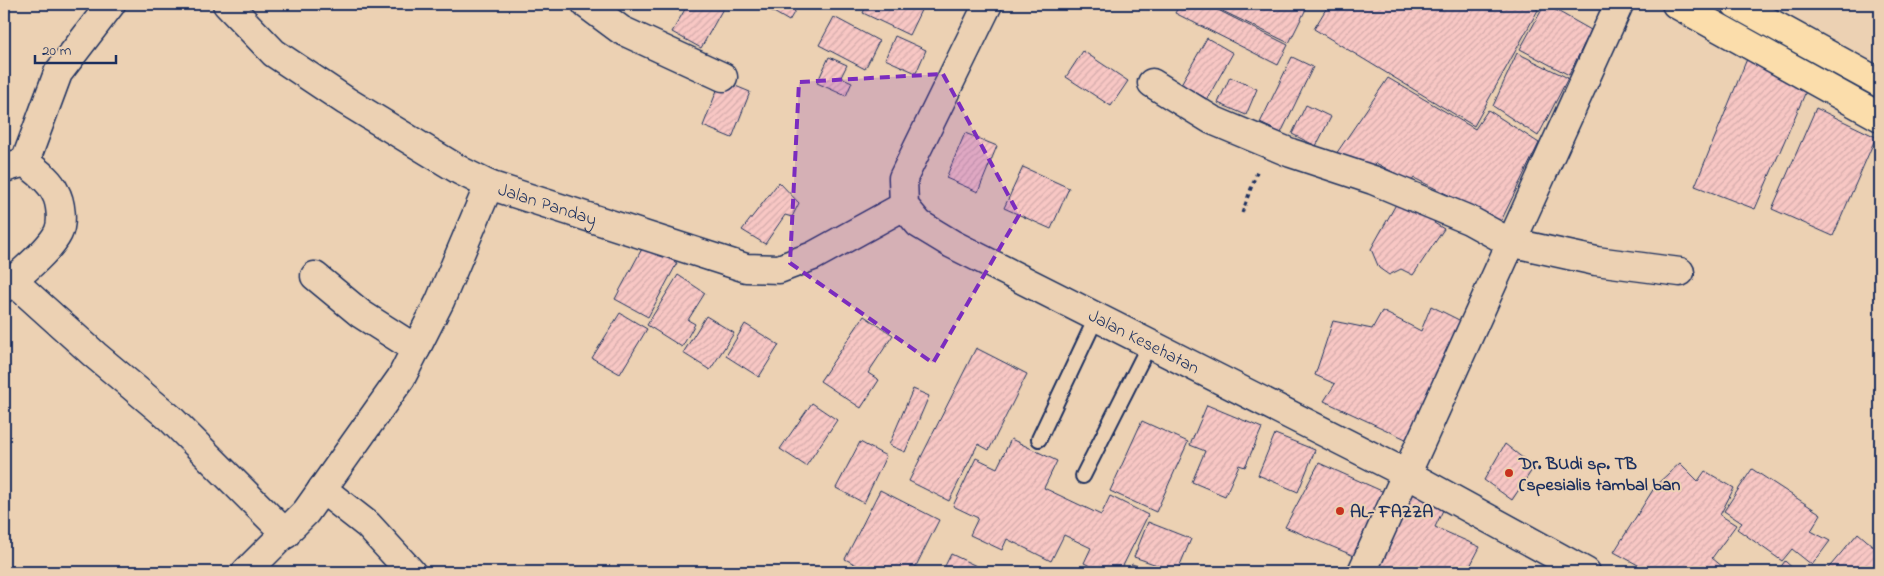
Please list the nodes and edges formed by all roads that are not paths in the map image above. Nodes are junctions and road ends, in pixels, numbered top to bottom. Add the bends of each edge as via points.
1 (111, 4) edge
2 (227, 4) edge
3 (586, 4) edge
4 (988, 4) edge
5 (1619, 4) edge
6 (1676, 4) edge
7 (1736, 4) edge
8 (723, 77) dead end
9 (1152, 83) dead end
10 (1880, 84) edge
11 (1880, 117) edge
12 (14, 165) edge
13 (489, 184) junction
14 (904, 206) junction
15 (1509, 242) junction
16 (1680, 272) dead end
17 (316, 276) dead end
18 (8, 284) edge
19 (1096, 318) junction
20 (1149, 345) junction
21 (416, 349) junction
22 (1039, 439) dead end
23 (1407, 474) junction
24 (1083, 476) dead end
25 (322, 489) junction
26 (286, 534) junction
27 (246, 572) edge
28 (411, 572) edge
29 (1362, 572) edge
30 (1586, 572) edge

1 - 12 street via 58,73
2 - 13 street, Jalan Panday via 274,53 346,101 461,171
3 - 8 street via 621,30
4 - 14 street via 903,178
5 - 15 street
6 - 11 main road
7 - 10 main road
9 - 15 street via 1212,120 1291,153 1373,180 1469,220
12 - 18 street via 46,179 56,192 61,210 59,233
13 - 14 street, Jalan Panday via 746,268 779,269 796,263
13 - 21 street
14 - 19 street, Jalan Kesehatan via 919,224 952,244
15 - 16 street via 1596,261
15 - 23 street
17 - 21 street via 361,314
18 - 26 street via 170,418
19 - 20 street, Jalan Kesehatan
19 - 22 lane
20 - 23 street, Jalan Kesehatan
20 - 24 lane
21 - 25 street via 401,378
23 - 29 street
23 - 30 street, Jalan Kesehatan
25 - 26 street
25 - 28 street via 368,525
26 - 27 street

